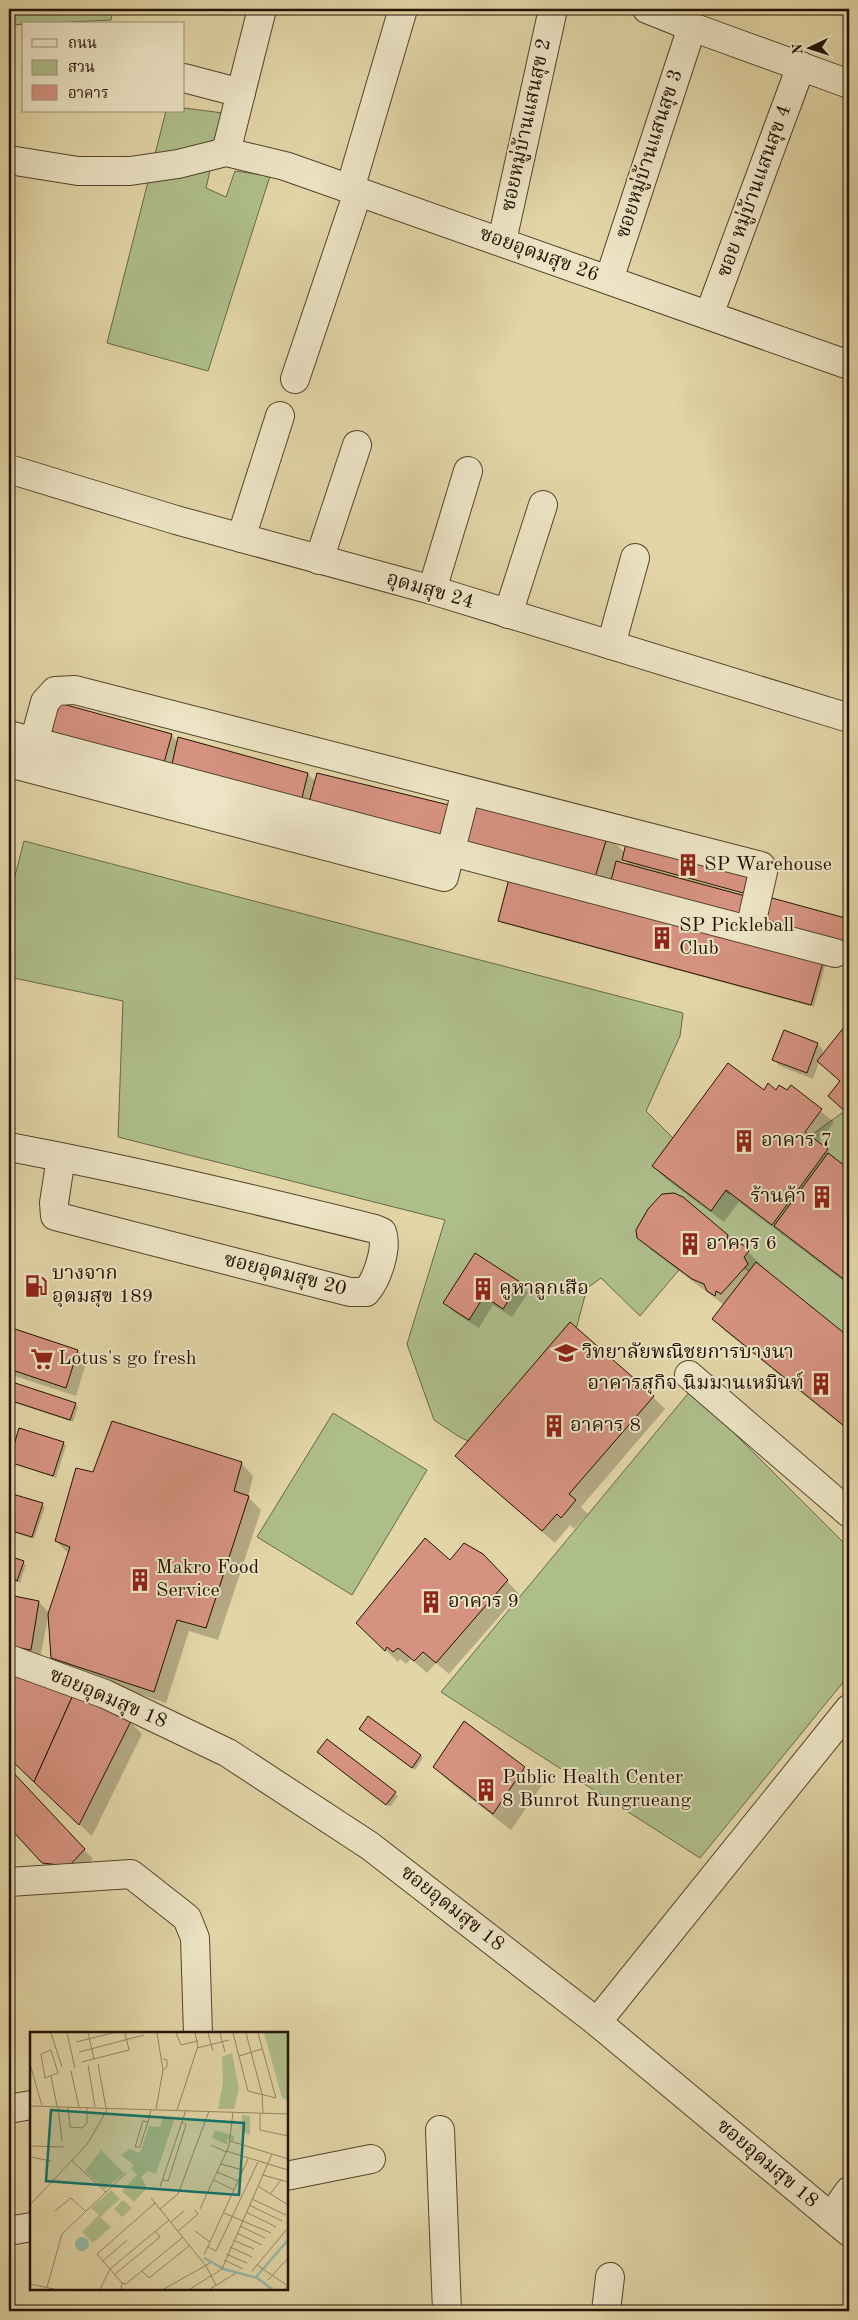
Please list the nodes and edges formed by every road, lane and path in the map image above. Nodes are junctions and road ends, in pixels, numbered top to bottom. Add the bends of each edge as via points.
1 (262, 9) edge
2 (403, 9) edge
3 (553, 9) edge
4 (647, 9) edge
5 (692, 27) junction
6 (801, 66) junction
7 (185, 78) edge
8 (849, 84) edge
9 (241, 93) junction
10 (226, 152) junction
11 (9, 160) edge
12 (354, 190) junction
13 (502, 241) junction
14 (609, 280) junction
15 (709, 315) junction
16 (849, 365) edge
17 (295, 379) dead end
18 (280, 416) dead end
19 (357, 445) dead end
20 (9, 469) edge
21 (468, 471) dead end
22 (543, 505) dead end
23 (242, 538) junction
24 (635, 558) dead end
25 (319, 560) junction
26 (432, 590) junction
27 (508, 614) junction
28 (611, 645) junction
29 (849, 718) edge
30 (21, 738) edge
31 (12, 764) edge
32 (466, 791) junction
33 (451, 850) junction
34 (750, 929) junction
35 (835, 953) dead end
36 (9, 1147) edge
37 (61, 1157) junction
38 (689, 1374) dead end
39 (849, 1513) edge
40 (9, 1659) edge
41 (849, 1709) edge
42 (9, 1882) edge
43 (597, 2022) junction
44 (198, 2032) edge
45 (30, 2105) edge
46 (9, 2108) edge
47 (440, 2130) dead end
48 (370, 2159) dead end
49 (288, 2176) edge
50 (849, 2191) edge
51 (840, 2225) edge
52 (30, 2227) edge
53 (9, 2231) edge
54 (610, 2277) dead end
55 (447, 2311) edge
56 (606, 2311) edge

1 - 9 street
2 - 12 street
3 - 13 street, ซอยหมู่บ้านแสนสุข 2
4 - 5 street
5 - 6 street
5 - 14 street, ซอยหมู่บ้านแสนสุข 3
6 - 8 street
6 - 15 street, ซอย หมู่บ้านแสนสุข 4
7 - 9 street
9 - 10 street
10 - 11 street, ซอยอุดมสุข 26 via 130,171 78,171
10 - 12 street, ซอยอุดมสุข 26 via 285,166
12 - 13 street, ซอยอุดมสุข 26
12 - 17 street
13 - 14 street, ซอยอุดมสุข 26
14 - 15 street, ซอยอุดมสุข 26
15 - 16 street, ซอยอุดมสุข 26
18 - 23 street
19 - 25 street
20 - 23 street, อุดมสุข 24
21 - 26 street
22 - 27 street
23 - 25 street, อุดมสุข 24
24 - 28 street
25 - 26 street, อุดมสุข 24
26 - 27 street, อุดมสุข 24
27 - 28 street, อุดมสุข 24
28 - 29 street, อุดมสุข 24
30 - 31 street
30 - 32 street via 55,691 75,690
30 - 33 street
31 - 33 street via 444,877
32 - 33 street
32 - 34 street via 761,866 763,872
33 - 34 street
34 - 35 street
36 - 37 street, ซอยอุดมสุข 20
37 - 37 street, ซอยอุดมสุข 20 via 55,1216 350,1292 366,1292 373,1284 384,1244 382,1232 375,1229 219,1190
38 - 39 street
40 - 43 street, ซอยอุดมสุข 18 via 105,1694 228,1753 272,1779 370,1846
41 - 43 street
42 - 44 street via 131,1874 187,1918 195,1938
43 - 51 street, ซอยอุดมสุข 18
45 - 46 street
47 - 55 street
48 - 49 street
50 - 51 street
52 - 53 street
54 - 56 street

